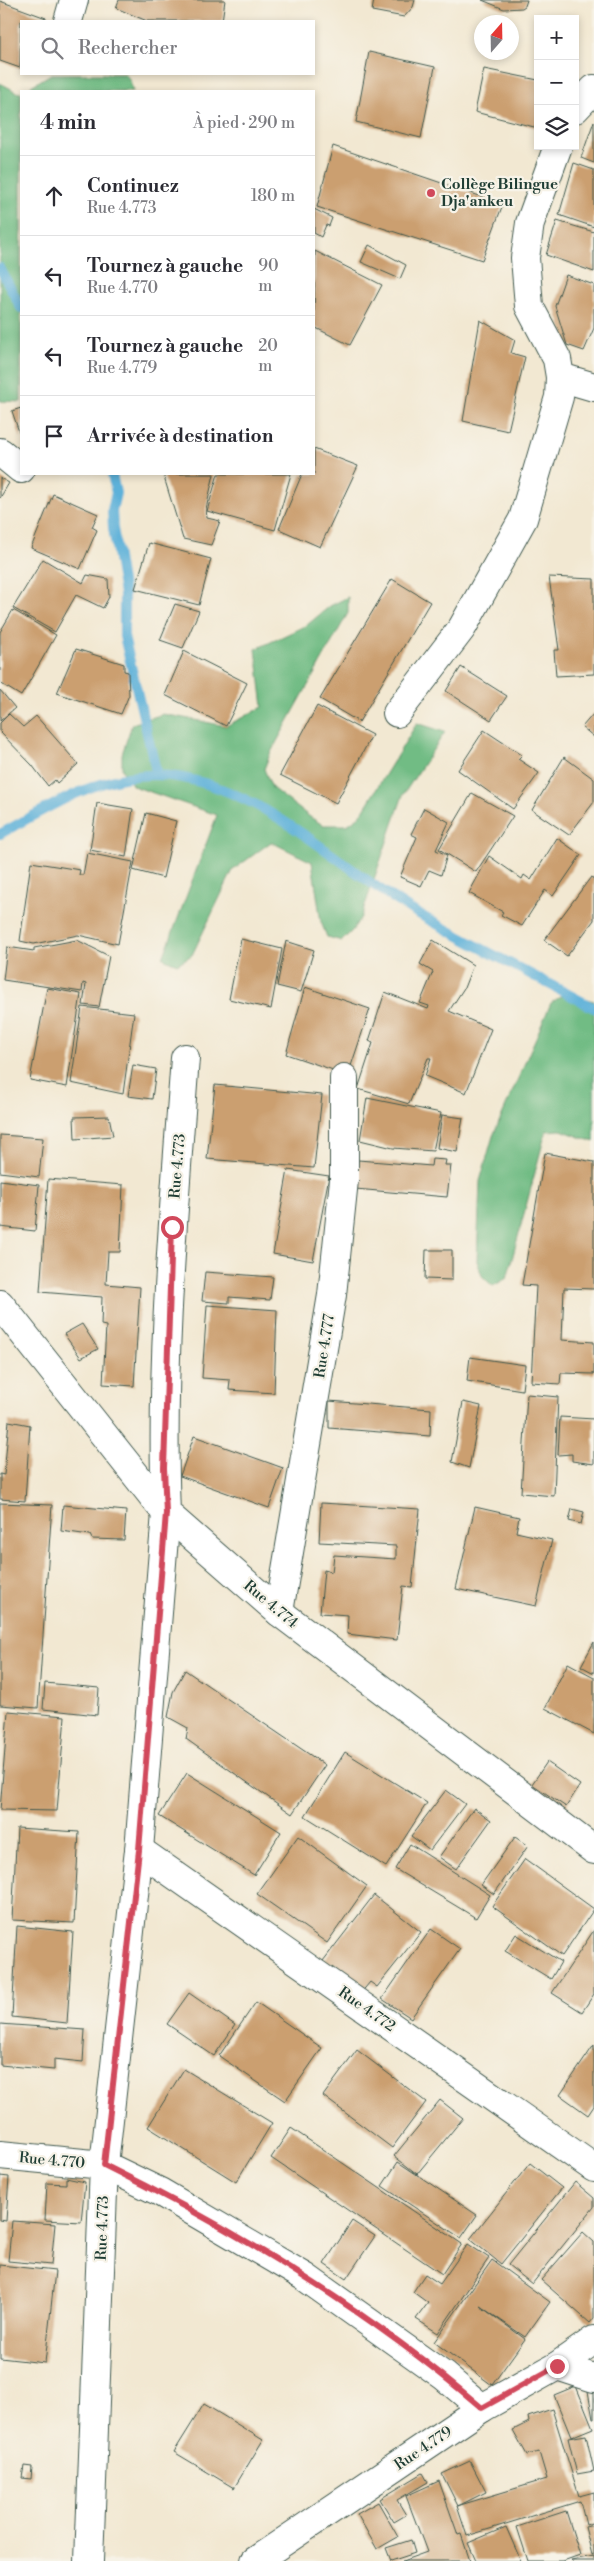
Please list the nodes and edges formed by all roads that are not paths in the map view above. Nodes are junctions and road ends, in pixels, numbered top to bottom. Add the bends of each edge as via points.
1 (74, 0) edge
2 (68, 20) edge
3 (594, 89) edge
4 (579, 105) edge
5 (557, 150) edge
6 (560, 377) junction
7 (594, 387) edge
8 (0, 452) edge
9 (20, 468) edge
10 (397, 713) dead end
11 (185, 1058) dead end
12 (344, 1078) dead end
13 (0, 1304) edge
14 (166, 1513) junction
15 (279, 1612) junction
16 (139, 1850) junction
17 (594, 1850) edge
18 (0, 2155) edge
19 (104, 2165) junction
20 (594, 2168) edge
21 (594, 2340) edge
22 (557, 2366) junction
23 (594, 2378) edge
24 (482, 2408) junction
25 (89, 2561) edge
26 (255, 2561) edge

1 - 2 street
3 - 4 street
5 - 6 street via 530,223 525,258 529,306 557,359
6 - 7 street
6 - 10 street via 559,397 523,519 462,628
8 - 9 street
11 - 14 street, Rue 4.773 via 172,1227 164,1468
12 - 15 street, Rue 4.777 via 344,1180 332,1295
13 - 14 street, Rue 4.774
14 - 15 street, Rue 4.774
14 - 16 street, Rue 4.773
15 - 17 street, Rue 4.774
16 - 19 street, Rue 4.773
16 - 20 street, Rue 4.772
18 - 19 street, Rue 4.770
19 - 24 street, Rue 4.770 via 160,2192 305,2277 444,2376
19 - 25 street, Rue 4.773
21 - 22 street, Rue 4.779
22 - 23 street
22 - 24 street, Rue 4.779
24 - 26 street, Rue 4.779

